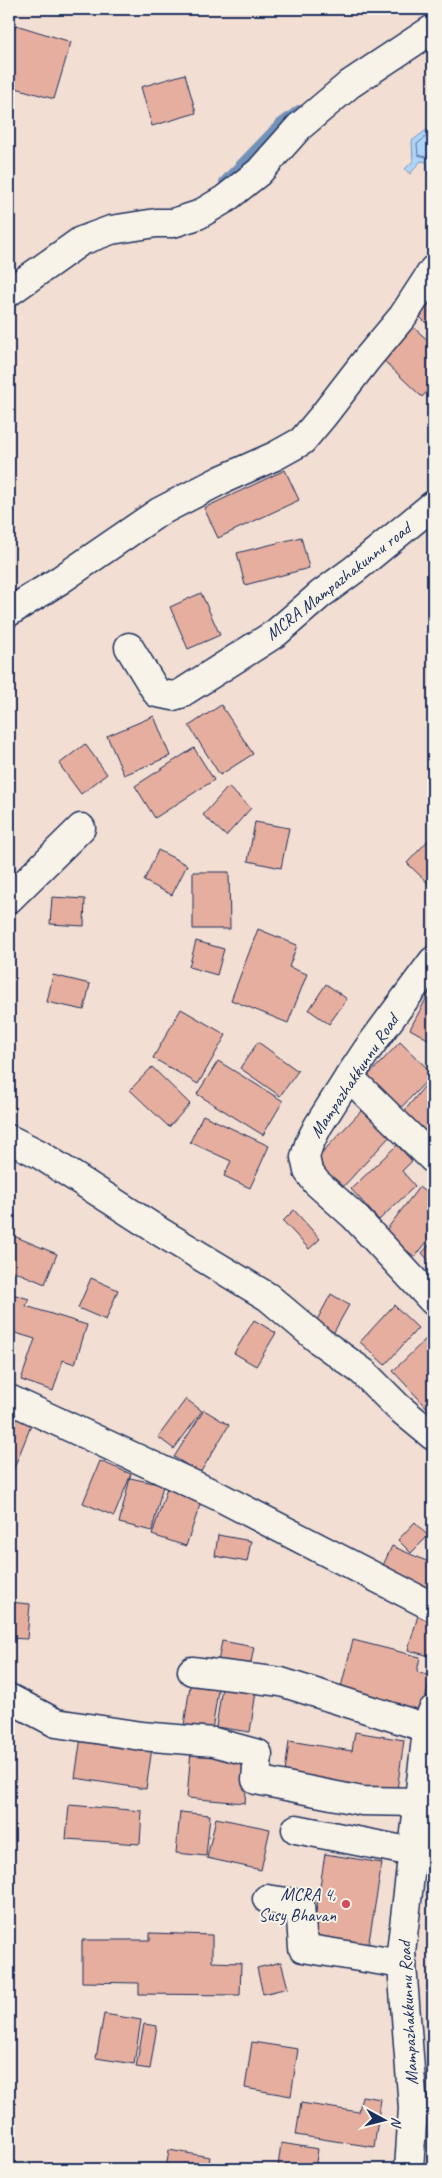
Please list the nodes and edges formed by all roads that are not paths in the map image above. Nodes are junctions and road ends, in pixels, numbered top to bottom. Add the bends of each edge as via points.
1 (433, 29) edge
2 (433, 270) edge
3 (9, 292) edge
4 (433, 505) edge
5 (9, 612) edge
6 (129, 647) dead end
7 (81, 828) dead end
8 (9, 899) edge
9 (433, 961) edge
10 (349, 1077) junction
11 (9, 1139) edge
12 (433, 1158) edge
13 (433, 1301) edge
14 (9, 1399) edge
15 (433, 1436) edge
16 (433, 1607) edge
17 (192, 1671) dead end
18 (9, 1698) edge
19 (430, 1719) edge
20 (419, 1802) junction
21 (296, 1830) dead end
22 (413, 1852) junction
23 (267, 1899) dead end
24 (402, 1964) junction
25 (409, 2169) edge

1 - 3 street via 350,84 299,128 260,172 198,216 173,223 111,230 81,241
2 - 5 street via 403,316 302,441 159,512
4 - 6 street, MCRA Mampazhakunnu road via 276,633 180,694 157,693
7 - 8 street
9 - 10 street, Mampazhakkunnu Road
10 - 12 street
10 - 13 street, Mampazhakkunnu Road via 309,1144 305,1157 308,1171
11 - 15 street via 54,1163 268,1297 363,1372 398,1408
14 - 16 street via 220,1497
17 - 19 street via 281,1682
18 - 20 street via 56,1722 141,1736 214,1742 258,1754 256,1780 362,1801
19 - 20 street, Mampazhakkunnu Road
20 - 22 street, Mampazhakkunnu Road
21 - 22 street
22 - 24 street, Mampazhakkunnu Road
23 - 24 street via 300,1904 303,1948
24 - 25 street, Mampazhakkunnu Road via 413,2108

